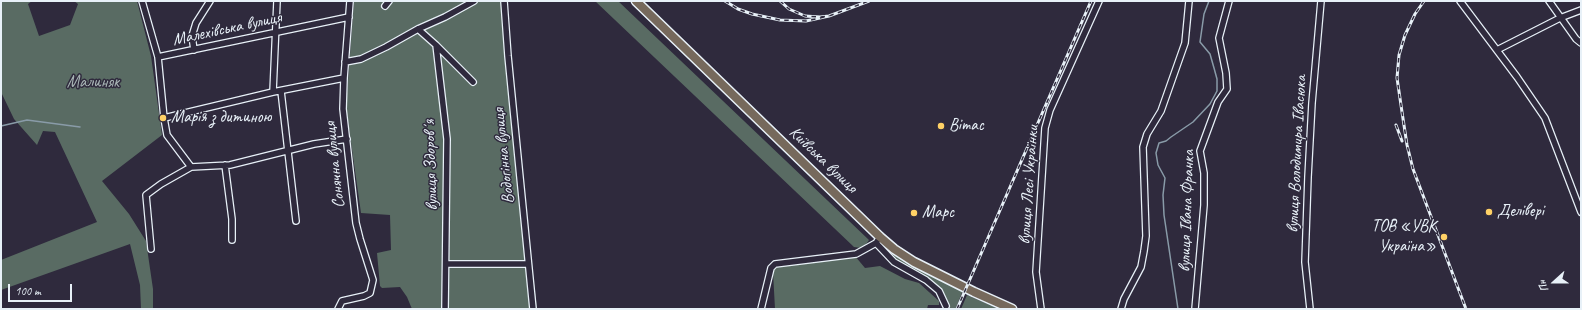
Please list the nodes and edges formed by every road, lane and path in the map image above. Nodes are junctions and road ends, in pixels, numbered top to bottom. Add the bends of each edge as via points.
1 (142, 1) edge
2 (210, 1) edge
3 (277, 1) edge
4 (350, 1) edge
5 (474, 1) edge
6 (504, 1) edge
7 (636, 1) edge
8 (1099, 1) edge
9 (1189, 1) edge
10 (1229, 1) edge
11 (1321, 1) edge
12 (1460, 1) edge
13 (1549, 1) edge
14 (1581, 10) edge
15 (349, 17) junction
16 (1560, 18) junction
17 (418, 29) junction
18 (276, 34) junction
19 (1581, 43) edge
20 (436, 45) junction
21 (194, 50) junction
22 (1497, 50) junction
23 (158, 58) junction
24 (345, 62) junction
25 (344, 78) junction
26 (473, 82) dead end
27 (281, 91) junction
28 (273, 92) junction
29 (164, 118) junction
30 (347, 139) junction
31 (288, 150) junction
32 (225, 165) junction
33 (191, 167) junction
34 (1581, 212) edge
35 (296, 221) dead end
36 (232, 240) dead end
37 (878, 240) junction
38 (151, 248) dead end
39 (446, 264) junction
40 (528, 264) junction
41 (946, 306) dead end
42 (338, 309) edge
43 (445, 309) edge
44 (533, 309) edge
45 (761, 309) edge
46 (1012, 309) edge
47 (1041, 309) edge
48 (1121, 309) edge
49 (1195, 309) edge
50 (1310, 309) edge

1 - 23 street
2 - 21 street via 196,23 192,36
3 - 18 street
4 - 15 street, Сонячна вулиця
5 - 17 street
6 - 40 street, Водогінна вулиця
7 - 37 highway, Київська вулиця
8 - 47 street, вулиця Лесі Українки via 1050,110 1045,128 1036,272
9 - 48 street via 1185,42 1161,111 1147,134 1143,147 1146,236 1144,251 1141,267
10 - 49 street, вулиця Івана Франка via 1220,38 1227,89 1218,102 1200,152 1204,173 1204,205
11 - 50 street, вулиця Володимира Івасюка via 1308,177 1305,262
12 - 22 street
13 - 16 street
14 - 16 street
15 - 18 street, Малехівська вулиця
15 - 24 street, Сонячна вулиця
16 - 19 street
16 - 22 street
17 - 20 street
17 - 24 street via 361,59
18 - 21 street, Малехівська вулиця
18 - 28 street
20 - 26 street
20 - 39 street, вулиця Здоровʼя via 447,139
21 - 23 street, Малехівська вулиця
22 - 34 street via 1545,118
23 - 29 street
24 - 25 street, Сонячна вулиця
25 - 27 street
25 - 30 street, Сонячна вулиця via 343,109
27 - 28 street
27 - 31 street
28 - 29 street
29 - 33 street via 167,135
30 - 31 street
30 - 42 street, Сонячна вулиця via 356,223 373,280 370,293 342,301
31 - 32 street
31 - 35 street
32 - 33 street
32 - 36 street
33 - 38 street via 146,195
37 - 41 street via 894,262 926,280 939,291
37 - 45 street via 856,254 775,264 771,268
37 - 46 highway, Київська вулиця via 914,262
39 - 40 street
39 - 43 street, вулиця Здоровʼя
40 - 44 street, Водогінна вулиця

